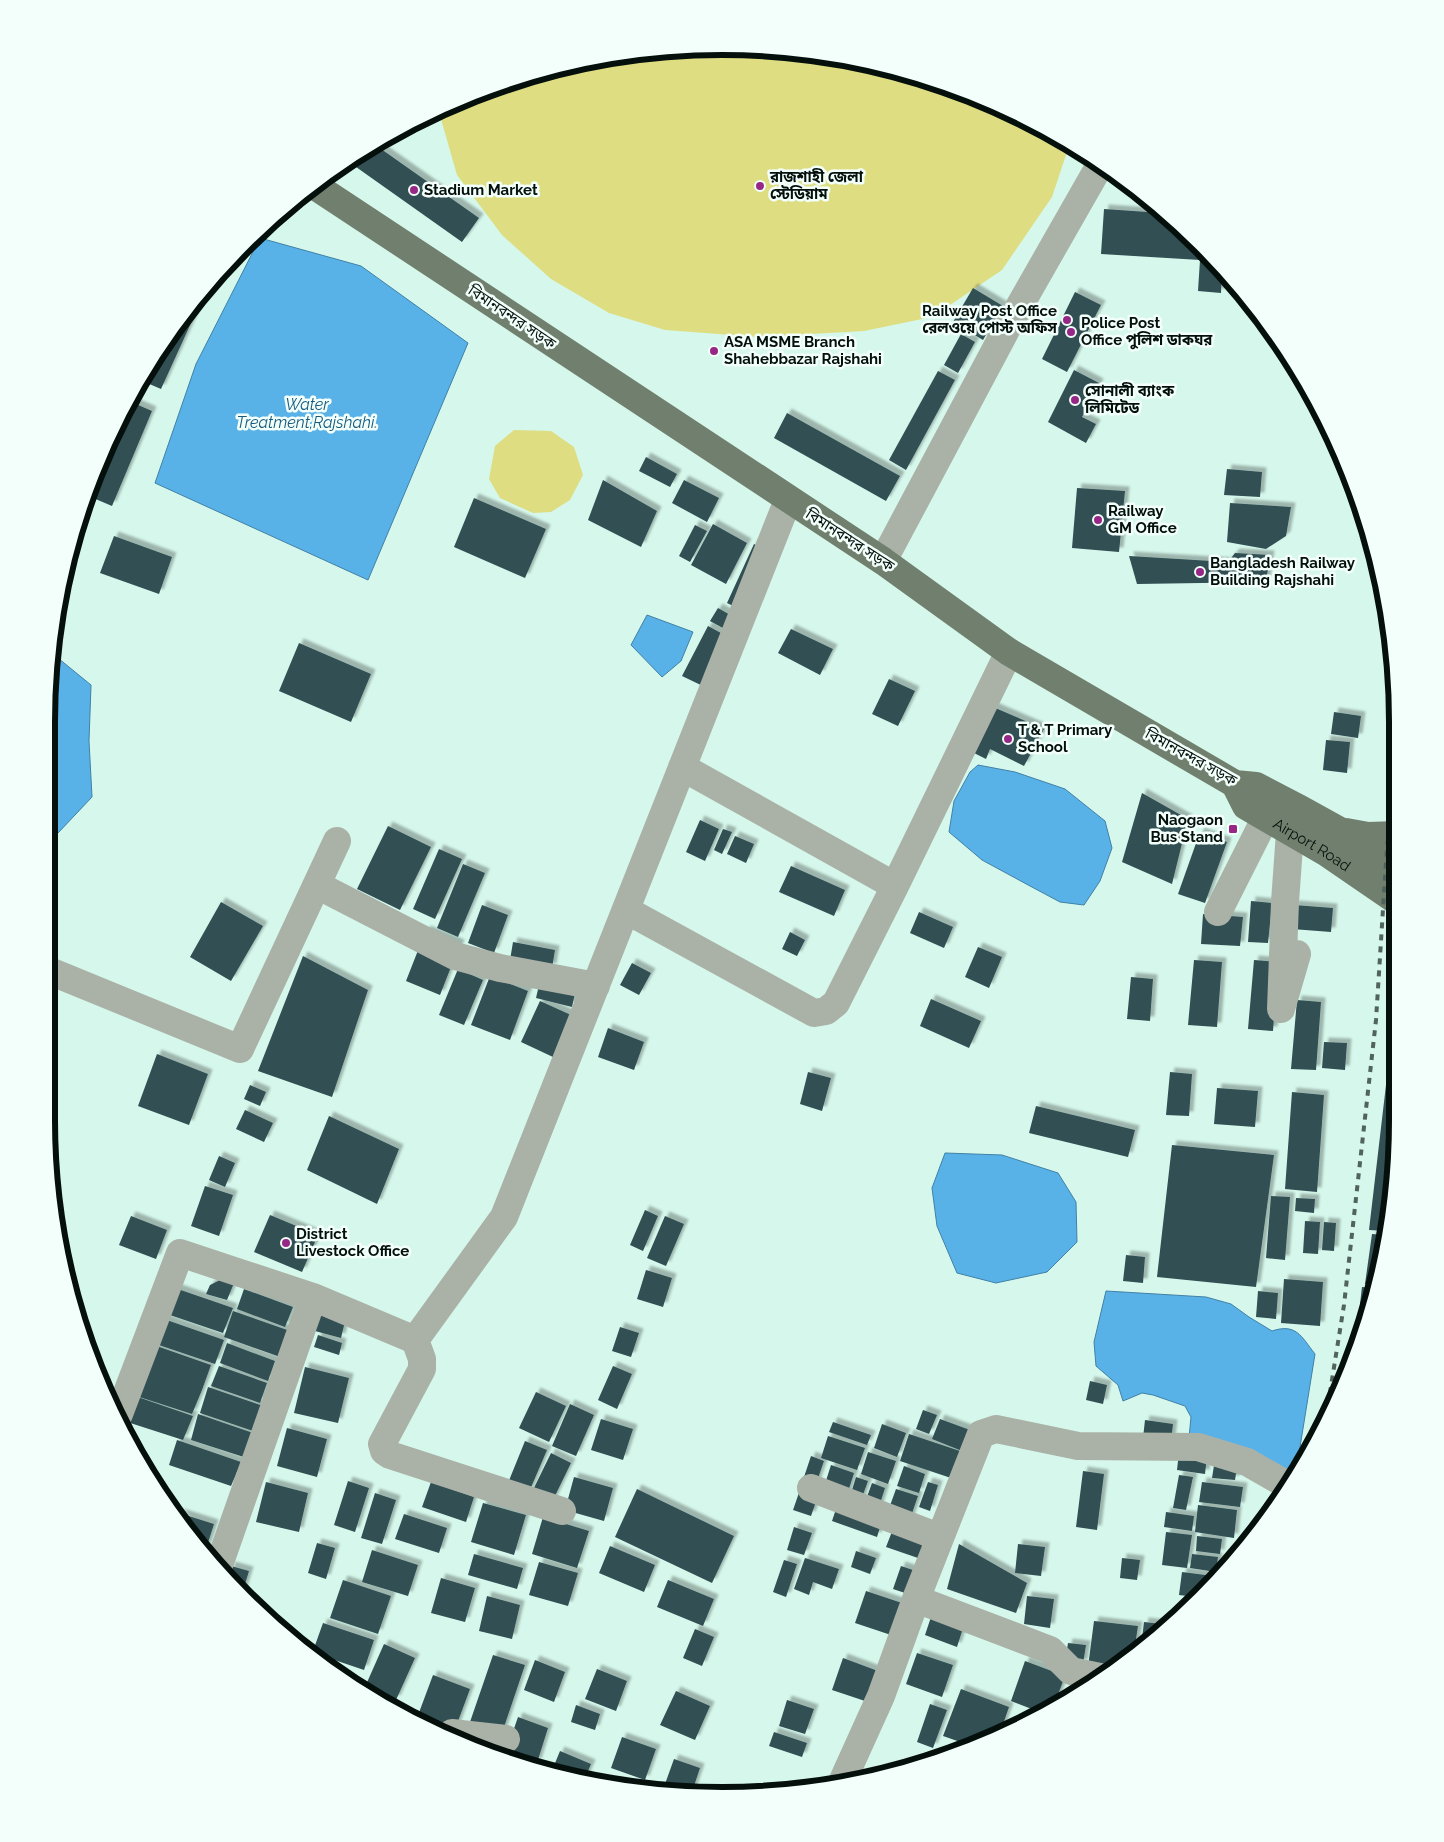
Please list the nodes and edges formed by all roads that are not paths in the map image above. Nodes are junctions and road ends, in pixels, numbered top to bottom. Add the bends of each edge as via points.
1 (1097, 170) edge
2 (321, 190) edge
3 (788, 500) junction
4 (883, 561) junction
5 (1009, 652) junction
6 (682, 767) junction
7 (1235, 784) joint
8 (1271, 808) junction
9 (1295, 821) junction
10 (1340, 831) junction
11 (1389, 835) edge
12 (337, 840) dead end
13 (1389, 865) edge
14 (317, 884) junction
15 (895, 886) junction
16 (1389, 896) edge
17 (626, 910) junction
18 (1218, 912) dead end
19 (1298, 954) dead end
20 (55, 973) edge
21 (596, 986) junction
22 (313, 1297) junction
23 (415, 1340) junction
24 (121, 1409) edge
25 (1282, 1482) edge
26 (811, 1488) dead end
27 (562, 1511) dead end
28 (939, 1537) junction
29 (221, 1560) edge
30 (916, 1598) junction
31 (1093, 1675) edge
32 (463, 1734) edge
33 (506, 1739) dead end
34 (845, 1775) edge

1 - 4 street via 1007,328
2 - 3 main road, বিমানবন্দর সড়ক
3 - 4 main road, বিমানবন্দর সড়ক
3 - 6 street
4 - 5 main road, বিমানবন্দর সড়ক
5 - 7 main road, বিমানবন্দর সড়ক
5 - 15 street
6 - 15 street
6 - 17 street
7 - 8 main road, Airport Road via 1246,806
8 - 9 main road, Airport Road
8 - 18 street
9 - 10 main road
9 - 16 main road, Airport Road via 1327,853
9 - 19 street via 1285,902 1281,1009
10 - 11 main road via 1368,836
10 - 13 main road
12 - 14 street
14 - 20 street via 240,1049
14 - 21 street via 455,956
15 - 17 street via 836,1003 826,1011 814,1013
17 - 21 street
21 - 23 street via 504,1217
22 - 23 street
22 - 24 street via 180,1253
22 - 29 street
23 - 27 street via 422,1369 382,1444 384,1451
25 - 28 street via 1247,1462 1198,1447 1078,1446 996,1428 981,1434
26 - 28 street
28 - 30 street
30 - 31 street via 1050,1650 1070,1671
30 - 34 street via 881,1696
32 - 33 street

